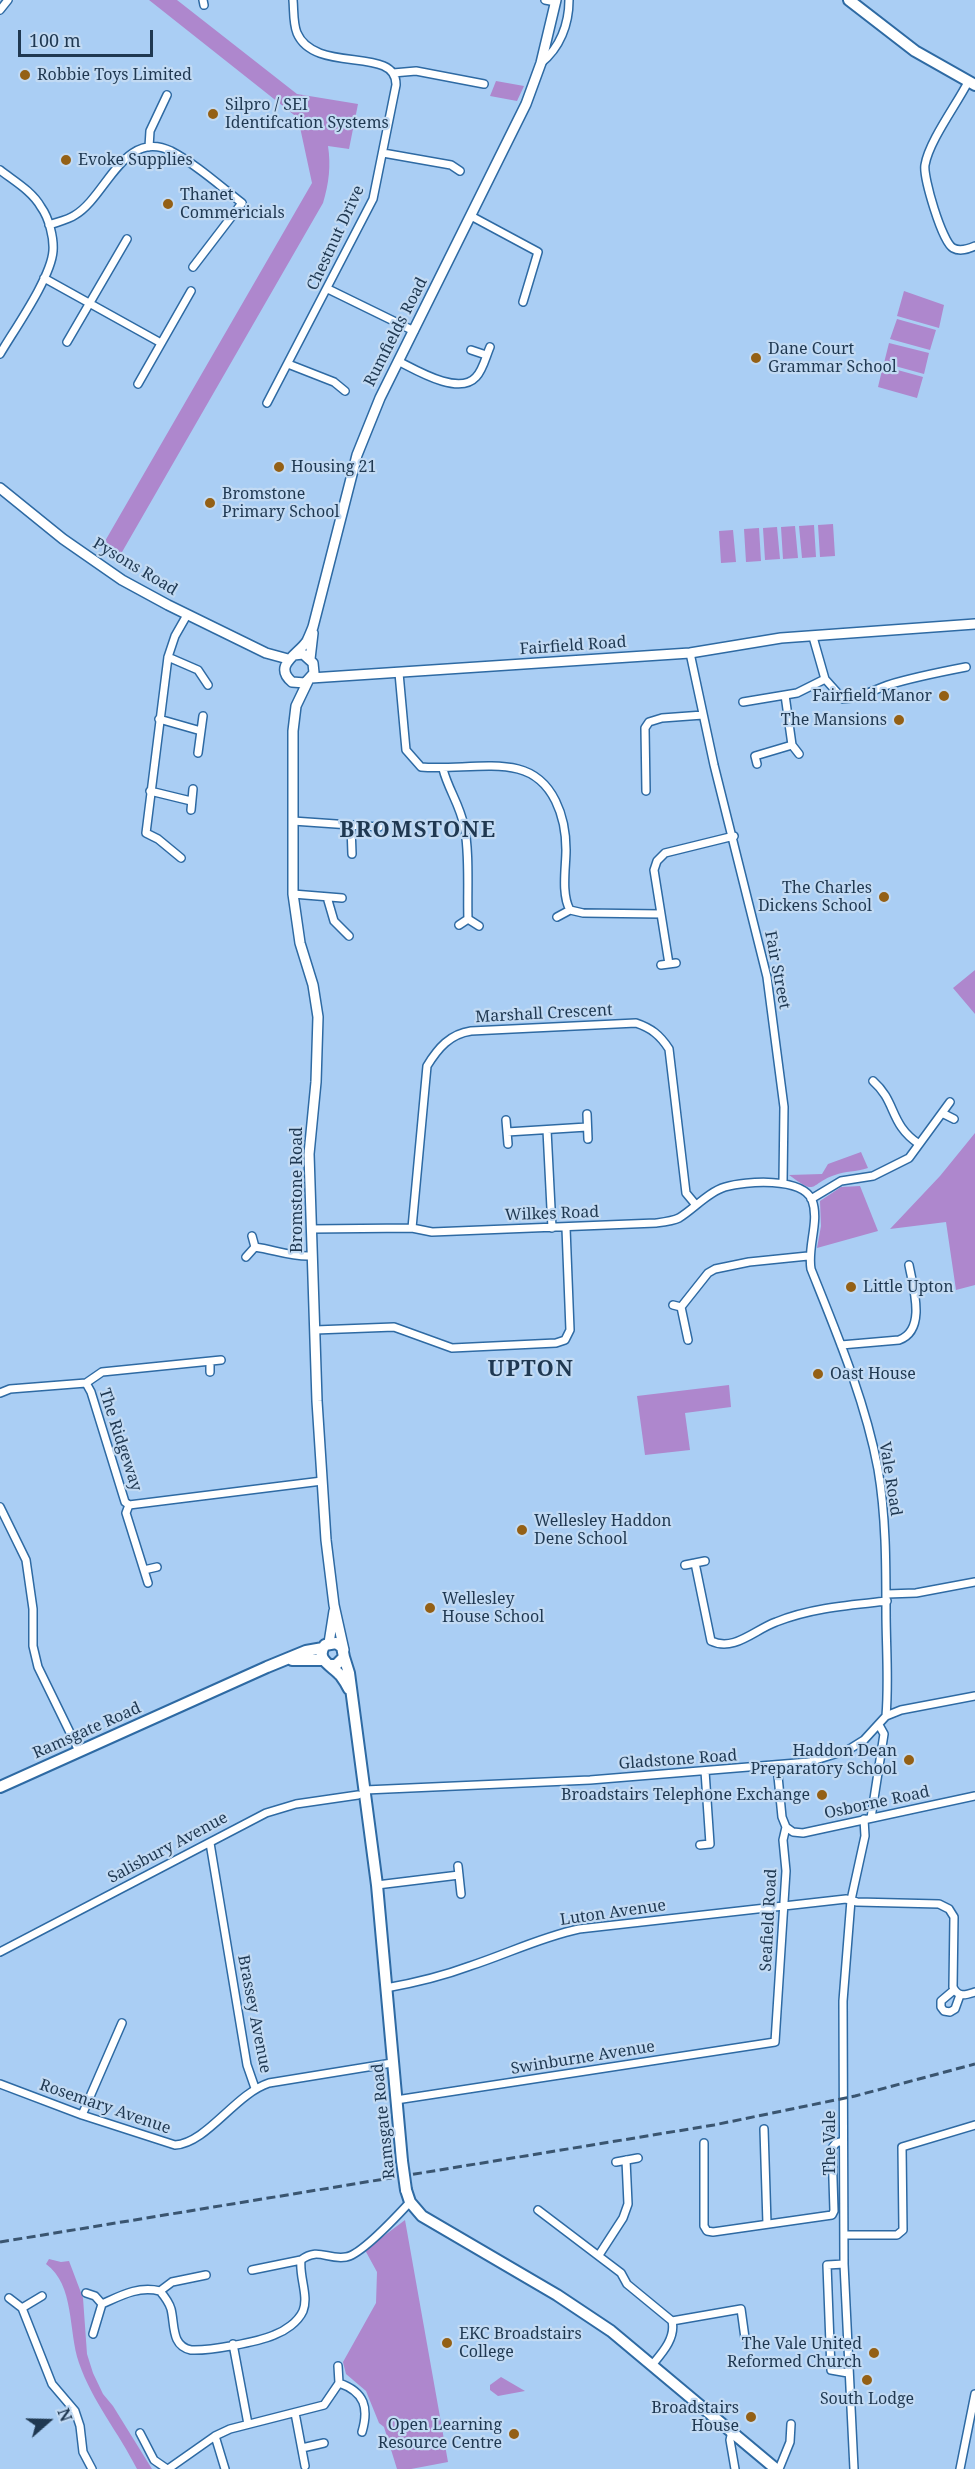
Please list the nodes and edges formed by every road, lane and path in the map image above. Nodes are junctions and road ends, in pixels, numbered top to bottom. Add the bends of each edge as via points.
1 (8, 0) edge
2 (293, 0) edge
3 (545, 0) edge
4 (569, 0) edge
5 (849, 0) edge
6 (556, 1) edge
7 (0, 10) edge
8 (541, 63) junction
9 (393, 73) junction
10 (971, 83) edge
11 (484, 84) dead end
12 (167, 94) dead end
13 (149, 147) junction
14 (383, 153) junction
15 (0, 170) edge
16 (460, 171) dead end
17 (471, 216) junction
18 (49, 225) junction
19 (127, 239) dead end
20 (974, 249) edge
21 (192, 267) dead end
22 (44, 278) junction
23 (328, 289) junction
24 (191, 291) dead end
25 (523, 302) dead end
26 (90, 303) junction
27 (414, 331) junction
28 (67, 342) dead end
29 (162, 343) junction
30 (490, 347) dead end
31 (471, 350) dead end
32 (0, 354) edge
33 (486, 355) junction
34 (398, 361) junction
35 (288, 364) junction
36 (138, 384) dead end
37 (345, 391) dead end
38 (267, 403) dead end
39 (0, 488) edge
40 (187, 615) junction
41 (975, 624) edge
42 (313, 627) junction
43 (813, 637) junction
44 (266, 652) junction
45 (690, 653) junction
46 (168, 657) junction
47 (291, 657) junction
48 (312, 661) junction
49 (966, 667) dead end
50 (284, 671) junction
51 (399, 673) junction
52 (334, 675) junction
53 (310, 679) junction
54 (825, 679) junction
55 (292, 682) junction
56 (208, 685) dead end
57 (785, 695) junction
58 (743, 702) dead end
59 (297, 706) junction
60 (703, 715) junction
61 (203, 716) dead end
62 (159, 719) junction
63 (201, 731) junction
64 (792, 745) junction
65 (198, 753) dead end
66 (800, 754) dead end
67 (757, 764) dead end
68 (443, 769) junction
69 (193, 789) dead end
70 (150, 791) junction
71 (646, 791) dead end
72 (192, 801) junction
73 (191, 810) dead end
74 (293, 821) junction
75 (351, 826) junction
76 (379, 827) dead end
77 (734, 836) junction
78 (352, 854) dead end
79 (181, 858) dead end
80 (293, 894) junction
81 (327, 897) junction
82 (342, 898) dead end
83 (570, 910) junction
84 (661, 914) junction
85 (557, 917) dead end
86 (468, 919) junction
87 (459, 925) dead end
88 (479, 926) dead end
89 (349, 936) dead end
90 (661, 965) dead end
91 (873, 1081) dead end
92 (950, 1102) dead end
93 (942, 1113) junction
94 (587, 1114) dead end
95 (954, 1119) dead end
96 (506, 1120) dead end
97 (587, 1127) junction
98 (547, 1130) junction
99 (507, 1132) junction
100 (588, 1139) dead end
101 (508, 1144) dead end
102 (919, 1144) junction
103 (783, 1182) junction
104 (811, 1198) junction
105 (696, 1205) junction
106 (311, 1228) junction
107 (412, 1228) junction
108 (552, 1228) junction
109 (566, 1228) junction
110 (252, 1236) dead end
111 (255, 1247) junction
112 (311, 1256) junction
113 (808, 1256) junction
114 (246, 1257) dead end
115 (909, 1265) dead end
116 (673, 1305) dead end
117 (681, 1307) junction
118 (315, 1330) junction
119 (688, 1340) dead end
120 (841, 1345) junction
121 (221, 1360) dead end
122 (210, 1362) junction
123 (210, 1372) dead end
124 (86, 1383) junction
125 (0, 1393) edge
126 (322, 1481) junction
127 (129, 1505) junction
128 (0, 1507) edge
129 (705, 1561) dead end
130 (695, 1563) junction
131 (686, 1565) dead end
132 (157, 1567) dead end
133 (144, 1570) junction
134 (975, 1582) edge
135 (148, 1583) dead end
136 (887, 1597) junction
137 (334, 1605) junction
138 (326, 1645) junction
139 (344, 1654) junction
140 (286, 1660) junction
141 (326, 1662) junction
142 (351, 1692) junction
143 (975, 1696) edge
144 (886, 1716) junction
145 (879, 1725) junction
146 (79, 1751) junction
147 (777, 1766) junction
148 (705, 1771) junction
149 (0, 1787) edge
150 (362, 1793) junction
151 (975, 1796) edge
152 (867, 1819) junction
153 (786, 1827) junction
154 (210, 1843) junction
155 (700, 1845) dead end
156 (458, 1866) dead end
157 (459, 1875) junction
158 (377, 1886) junction
159 (461, 1894) dead end
160 (851, 1900) junction
161 (785, 1905) junction
162 (0, 1952) edge
163 (386, 1988) junction
164 (975, 1992) edge
165 (122, 2023) dead end
166 (775, 2042) joint
167 (392, 2063) junction
168 (0, 2084) edge
169 (255, 2088) junction
170 (396, 2100) junction
171 (82, 2115) junction
172 (975, 2125) edge
173 (764, 2129) dead end
174 (843, 2141) junction
175 (704, 2143) dead end
176 (638, 2158) dead end
177 (626, 2160) junction
178 (616, 2162) dead end
179 (410, 2202) junction
180 (538, 2210) dead end
181 (767, 2224) junction
182 (844, 2235) junction
183 (599, 2255) junction
184 (301, 2260) junction
185 (843, 2264) junction
186 (252, 2270) dead end
187 (206, 2275) dead end
188 (160, 2291) junction
189 (86, 2293) dead end
190 (42, 2296) dead end
191 (9, 2298) dead end
192 (102, 2304) junction
193 (22, 2308) junction
194 (672, 2321) junction
195 (93, 2334) dead end
196 (744, 2338) dead end
197 (233, 2344) junction
198 (652, 2365) junction
199 (338, 2366) dead end
200 (848, 2373) junction
201 (339, 2384) junction
202 (975, 2394) edge
203 (295, 2413) junction
204 (248, 2424) junction
205 (791, 2424) dead end
206 (732, 2431) junction
207 (362, 2432) dead end
208 (140, 2433) dead end
209 (215, 2436) junction
210 (324, 2443) dead end
211 (302, 2448) junction
212 (305, 2466) dead end
213 (92, 2469) edge
214 (167, 2469) edge
215 (225, 2469) edge
216 (735, 2469) edge
217 (778, 2469) edge
218 (854, 2469) edge
219 (960, 2469) edge

1 - 7 street
2 - 9 street via 297,33 312,51 381,64
3 - 6 street
4 - 8 street, Rumfields Road via 560,40
5 - 10 main road via 915,51
6 - 8 street, Rumfields Road
8 - 17 street, Rumfields Road via 526,104
9 - 11 street via 416,71
9 - 14 street, Chestnut Drive via 396,85
10 - 20 street via 935,140 925,166 944,238 954,249
12 - 13 street via 150,131
13 - 18 street via 128,156 76,215
13 - 21 street via 172,152 242,203
14 - 16 street via 451,165
14 - 23 street, Chestnut Drive via 373,199
15 - 18 street via 29,192 42,207
17 - 25 street via 542,254
17 - 27 street, Rumfields Road
18 - 22 street via 53,252
19 - 26 street
22 - 26 street
22 - 32 street
23 - 27 street
23 - 35 street, Chestnut Drive
24 - 29 street
26 - 28 street
26 - 29 street
27 - 34 street, Rumfields Road
29 - 36 street
30 - 33 street
31 - 33 street
33 - 34 street via 476,377 468,383 456,384 431,378
34 - 42 street, Rumfields Road via 357,455
35 - 37 street via 334,382
35 - 38 street, Chestnut Drive
39 - 40 street, Pysons Road via 102,568
40 - 44 street, Pysons Road
40 - 46 street
41 - 43 street, Fairfield Road
42 - 47 street, Rumfields Road via 307,641
42 - 48 street, Rumfields Road
43 - 45 street, Fairfield Road via 781,638
43 - 54 street
44 - 47 street, Pysons Road
44 - 50 street, Pysons Road
45 - 51 street, Fairfield Road
45 - 60 street, Fair Street
46 - 56 street via 198,670
46 - 62 street
47 - 48 street via 303,654
47 - 50 street
48 - 52 street, Fairfield Road
48 - 53 street
49 - 54 street via 897,683 853,699 843,699
50 - 55 street
51 - 52 street, Fairfield Road
51 - 68 street via 406,750 421,767
52 - 53 street, Fairfield Road
53 - 55 street via 301,684
53 - 59 street, Bromstone Road
54 - 57 street
55 - 59 street, Bromstone Road
57 - 58 street
57 - 64 street
59 - 74 street, Bromstone Road via 293,731
60 - 71 street via 662,717 648,722 640,763
60 - 77 street, Fair Street
61 - 63 street
62 - 63 street
62 - 70 street
63 - 65 street
64 - 66 street
64 - 67 street via 755,756
68 - 83 street via 519,769 536,778 552,794 562,811 566,898
68 - 86 street via 465,827
69 - 72 street
70 - 72 street
70 - 79 street via 146,833
72 - 73 street
74 - 75 street
74 - 80 street, Bromstone Road
75 - 76 street
75 - 78 street
77 - 84 street via 665,853 657,861 654,870
77 - 103 street, Fair Street via 767,977 784,1107
80 - 81 street
80 - 106 street, Bromstone Road via 318,1017 309,1154
81 - 82 street
81 - 89 street via 334,921
83 - 84 street via 583,914
83 - 85 street
84 - 90 street via 673,964
86 - 87 street
86 - 88 street
91 - 102 street via 889,1099 899,1127
92 - 93 street
93 - 95 street
93 - 102 street
94 - 97 street
96 - 99 street
97 - 98 street
97 - 100 street
98 - 99 street
98 - 108 street
99 - 101 street
102 - 104 street via 909,1158 892,1168 873,1176 841,1181
103 - 104 street
103 - 105 street, Wilkes Road via 724,1187
104 - 113 street via 814,1212
105 - 107 street, Marshall Crescent via 686,1193 669,1049 649,1027 636,1023 471,1031 448,1040 427,1066
105 - 109 street, Wilkes Road via 677,1219 656,1223
106 - 107 street, Wilkes Road
106 - 112 street, Bromstone Road
107 - 108 street, Wilkes Road via 432,1232
108 - 109 street, Wilkes Road
109 - 118 street via 570,1330 566,1340 452,1348 394,1327
110 - 111 street
111 - 112 street via 292,1257
111 - 114 street
112 - 118 street, Bromstone Road
113 - 117 street via 715,1269
113 - 120 street, Vale Road
115 - 120 street via 915,1275 916,1313 915,1325 907,1338
116 - 117 street
117 - 119 street
118 - 126 street, Bromstone Road
120 - 136 street, Vale Road via 878,1470
121 - 122 street
122 - 123 street
122 - 124 street via 102,1372
124 - 125 street, The Ridgeway
124 - 127 street, The Ridgeway
126 - 127 street, The Ridgeway
126 - 137 street, Bromstone Road
127 - 133 street via 126,1513
128 - 146 street via 26,1560 38,1667
129 - 130 street
130 - 131 street
130 - 136 street via 711,1641 721,1646 774,1622
132 - 133 street
133 - 135 street
134 - 136 street
136 - 144 street, Vale Road
137 - 138 street, Bromstone Road
137 - 139 street, Bromstone Road
138 - 139 main road via 339,1644
138 - 140 main road, Ramsgate Road
138 - 141 main road
139 - 141 main road via 340,1663
139 - 142 main road, Ramsgate Road
140 - 141 main road, Ramsgate Road
140 - 146 main road, Ramsgate Road
141 - 142 main road, Ramsgate Road
142 - 150 main road, Ramsgate Road
143 - 144 street
144 - 145 street, Gladstone Road
145 - 147 street, Gladstone Road via 848,1750 809,1762
145 - 152 street via 884,1738
146 - 149 main road, Ramsgate Road
147 - 148 street, Gladstone Road
147 - 153 street, Seafield Road
148 - 150 street, Gladstone Road
148 - 155 street via 710,1844
150 - 154 street, Salisbury Avenue via 266,1813
150 - 158 main road, Ramsgate Road
151 - 152 street, Osborne Road
152 - 153 street, Osborne Road via 803,1833
152 - 160 street, The Vale
153 - 161 street, Seafield Road
154 - 162 street, Salisbury Avenue
154 - 169 street, Brassey Avenue via 247,2065
156 - 157 street
157 - 158 street
157 - 159 street
158 - 163 main road, Ramsgate Road
160 - 161 street, Luton Avenue
160 - 164 street, Luton Avenue via 939,1904 949,1909 954,1917 957,1992
160 - 174 street, The Vale via 843,2001
161 - 163 street, Luton Avenue via 579,1929 459,1970
161 - 166 street, Seafield Road
163 - 167 main road, Ramsgate Road
165 - 171 street
166 - 170 street, Swinburne Avenue
167 - 169 street, Brassey Avenue
167 - 170 main road, Ramsgate Road
168 - 171 street, Rosemary Avenue
169 - 171 street, Rosemary Avenue via 184,2144 175,2145
170 - 179 main road, Ramsgate Road, bridge
172 - 182 street via 902,2147 903,2230 897,2235
173 - 181 street
174 - 181 street via 832,2148 832,2216
174 - 182 street, The Vale
175 - 181 street via 707,2231
176 - 177 street
177 - 178 street
177 - 183 street via 628,2204
179 - 184 street via 360,2252 347,2257 308,2254
179 - 198 main road via 423,2216 611,2331
180 - 183 street
182 - 185 street, The Vale
183 - 194 street
184 - 186 street
184 - 197 street via 303,2311 296,2321 272,2336
185 - 200 street, The Vale
185 - 200 street via 827,2265 831,2370
187 - 188 street via 172,2282
188 - 192 street via 148,2288 129,2292
188 - 197 street via 171,2308 178,2343 183,2348 199,2350
189 - 192 street
190 - 193 street
191 - 193 street
192 - 195 street
193 - 213 street via 52,2384 75,2411 83,2451
194 - 196 street via 741,2309
194 - 198 street via 667,2346
197 - 204 street
198 - 206 main road
199 - 201 street
200 - 218 street, The Vale
201 - 203 street via 324,2405
201 - 207 street via 360,2395 366,2418
202 - 219 street
203 - 204 street
203 - 211 street
204 - 209 street
205 - 217 street via 790,2442
206 - 216 street
206 - 217 main road
208 - 214 street via 154,2460
209 - 214 street
209 - 215 street
210 - 211 street
211 - 212 street

